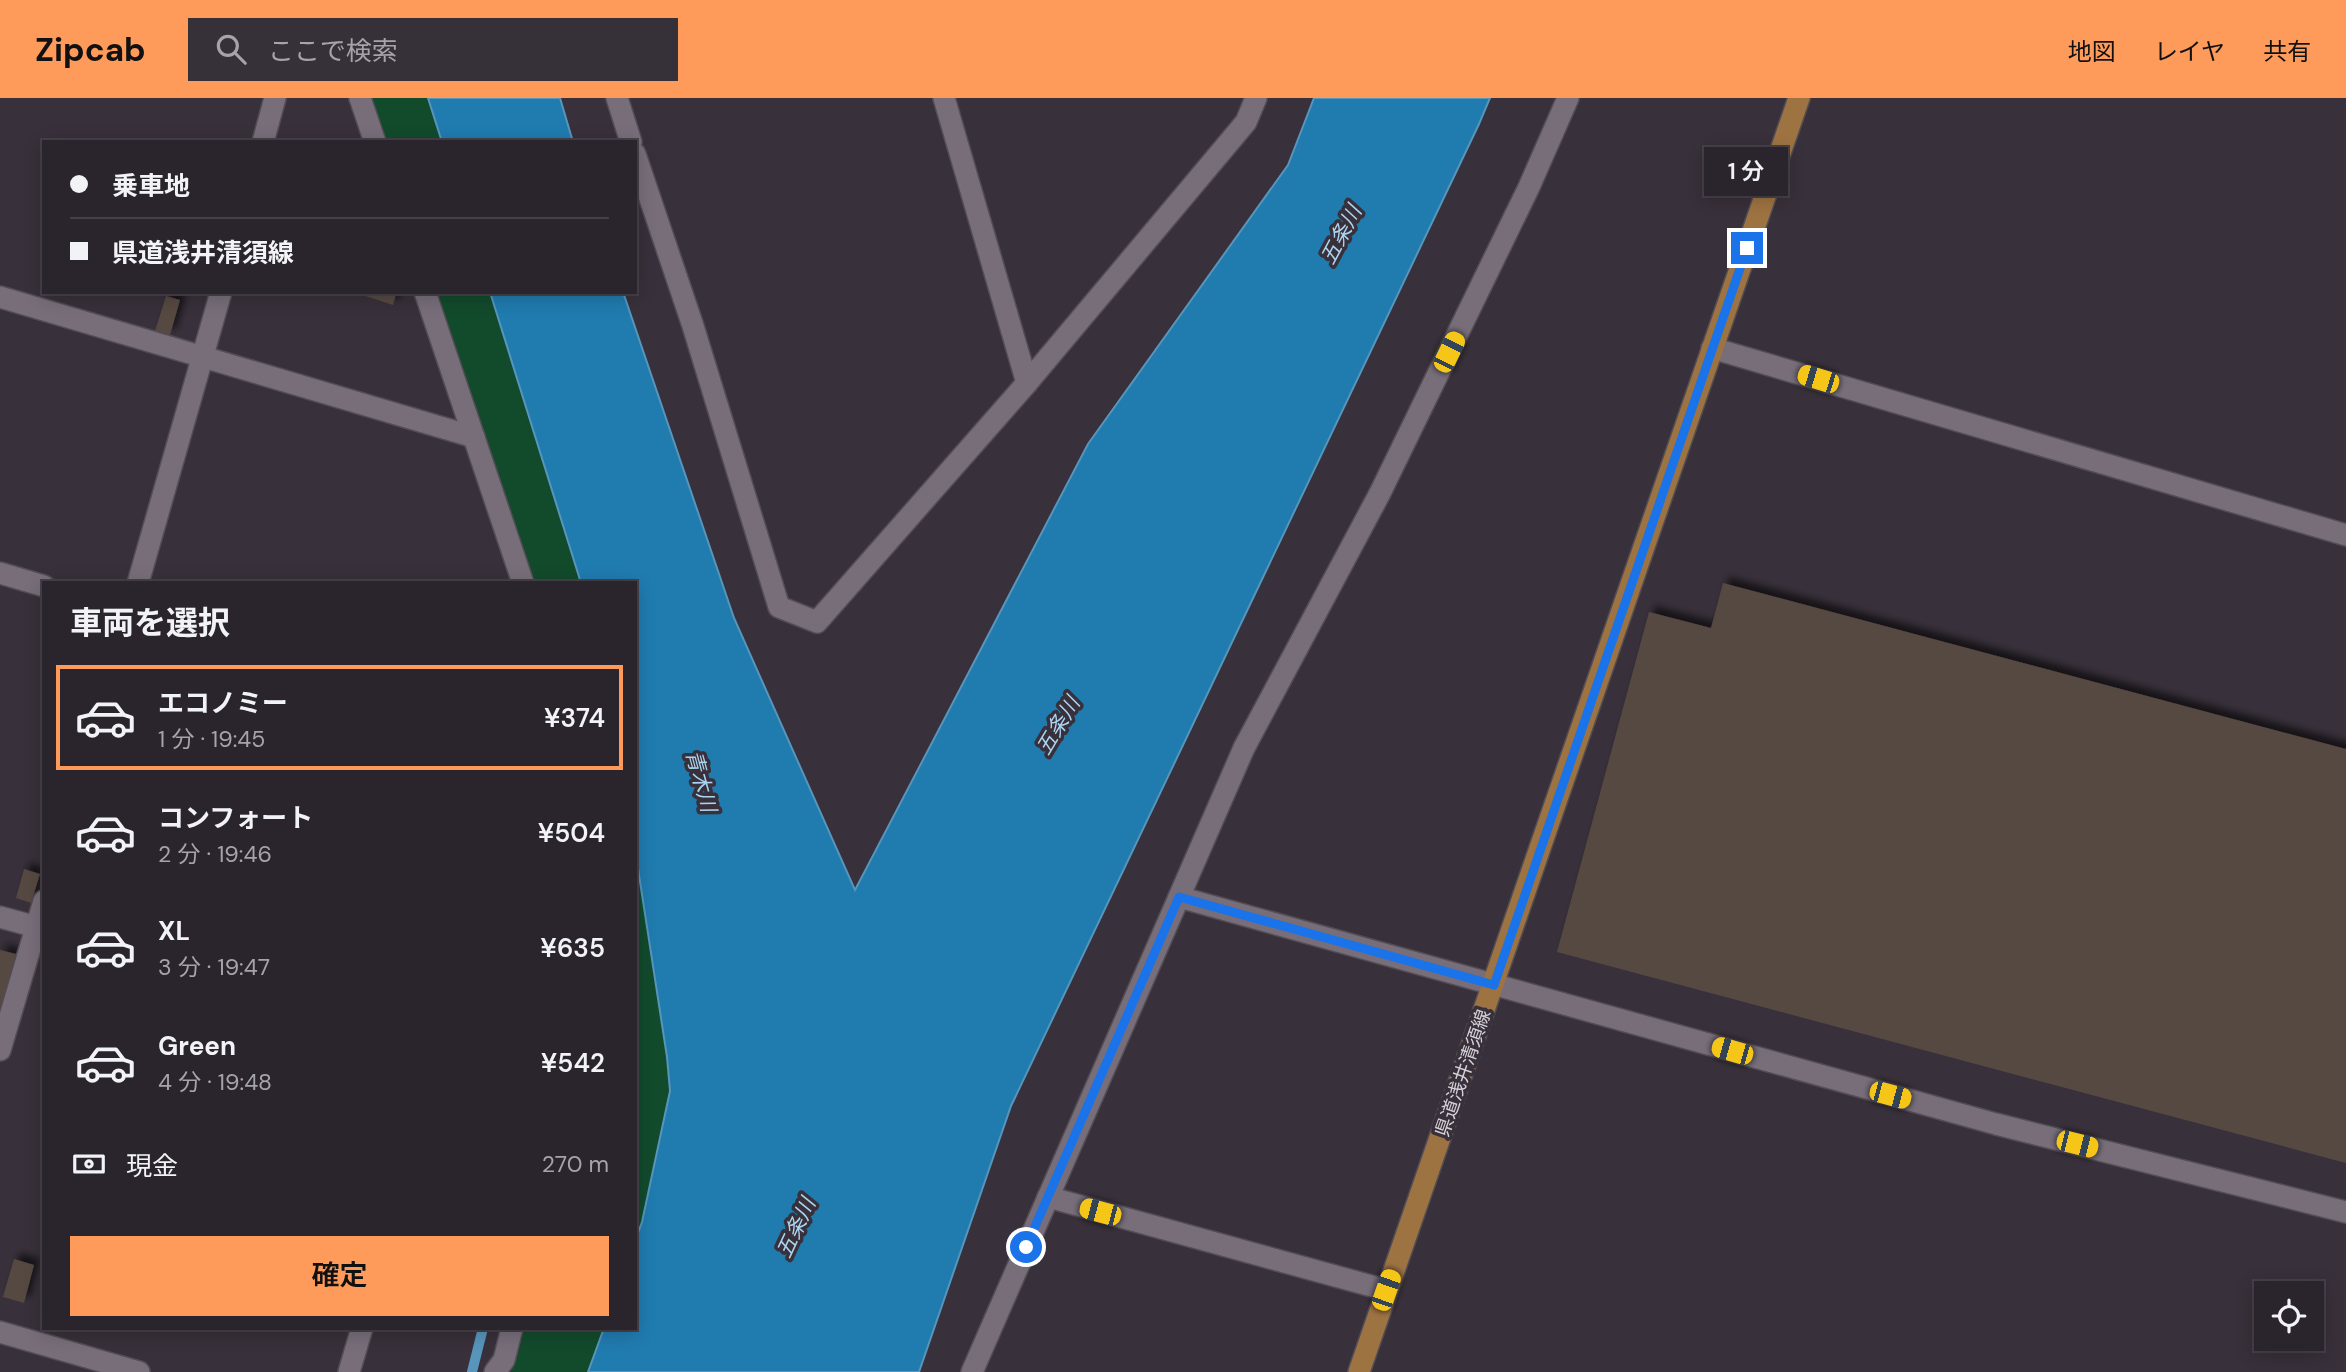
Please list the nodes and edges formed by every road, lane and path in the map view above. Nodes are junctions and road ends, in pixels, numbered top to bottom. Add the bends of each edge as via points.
1 (275, 98) edge
2 (360, 98) edge
3 (617, 98) edge
4 (944, 98) edge
5 (1256, 98) edge
6 (1568, 98) edge
7 (1799, 98) edge
8 (264, 140) edge
9 (374, 140) edge
10 (630, 140) edge
11 (637, 159) edge
12 (220, 294) edge
13 (426, 294) edge
14 (0, 297) edge
15 (1712, 348) junction
16 (204, 357) junction
17 (1027, 383) junction
18 (474, 437) junction
19 (2346, 535) edge
20 (0, 573) edge
21 (139, 581) edge
22 (522, 581) edge
23 (42, 585) edge
24 (1179, 897) junction
25 (0, 917) edge
26 (40, 928) edge
27 (1494, 985) junction
28 (0, 1050) edge
29 (1048, 1197) junction
30 (2346, 1212) edge
31 (1386, 1290) junction
32 (361, 1330) edge
33 (512, 1330) edge
34 (0, 1332) edge
35 (139, 1372) edge
36 (349, 1372) edge
37 (495, 1372) edge
38 (972, 1372) edge
39 (1359, 1372) edge

1 - 8 street
2 - 9 street
3 - 10 street
4 - 17 street
5 - 17 street via 1246,122
6 - 24 street via 1380,493 1244,748
7 - 15 main road, 県道浅井清須線
11 - 17 street via 779,607 817,621
12 - 16 street
13 - 18 street
14 - 16 street
15 - 19 street
15 - 27 main road, 県道浅井清須線
16 - 18 street
16 - 21 street
18 - 22 street
20 - 23 street
24 - 27 street
24 - 29 street
25 - 26 street
26 - 28 street
27 - 30 street via 1996,1124
27 - 31 main road, 県道浅井清須線
29 - 31 street
29 - 38 street
31 - 39 main road, 県道浅井清須線
32 - 36 street
33 - 37 street via 504,1360
34 - 35 street

